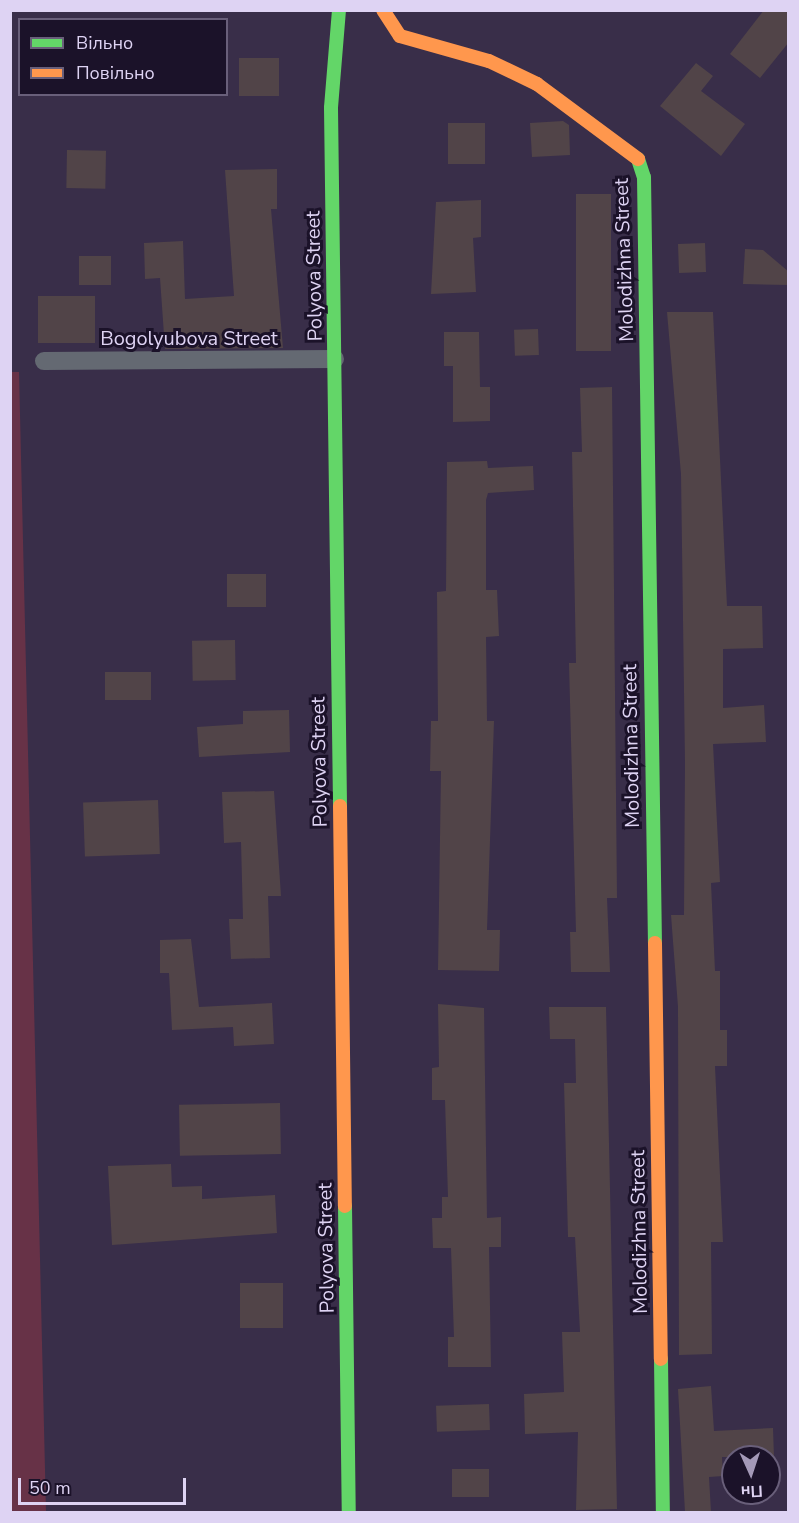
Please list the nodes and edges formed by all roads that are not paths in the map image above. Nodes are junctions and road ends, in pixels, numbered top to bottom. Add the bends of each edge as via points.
1 (339, 10) edge
2 (383, 10) edge
3 (335, 359) junction
4 (44, 361) dead end
5 (349, 1512) edge
6 (663, 1512) edge

1 - 3 street, Polyova Street via 331,108
2 - 6 street, Molodizhna Street via 400,36 489,61 537,84 636,155 644,177
3 - 4 street, Bogolyubova Street
3 - 5 street, Polyova Street

